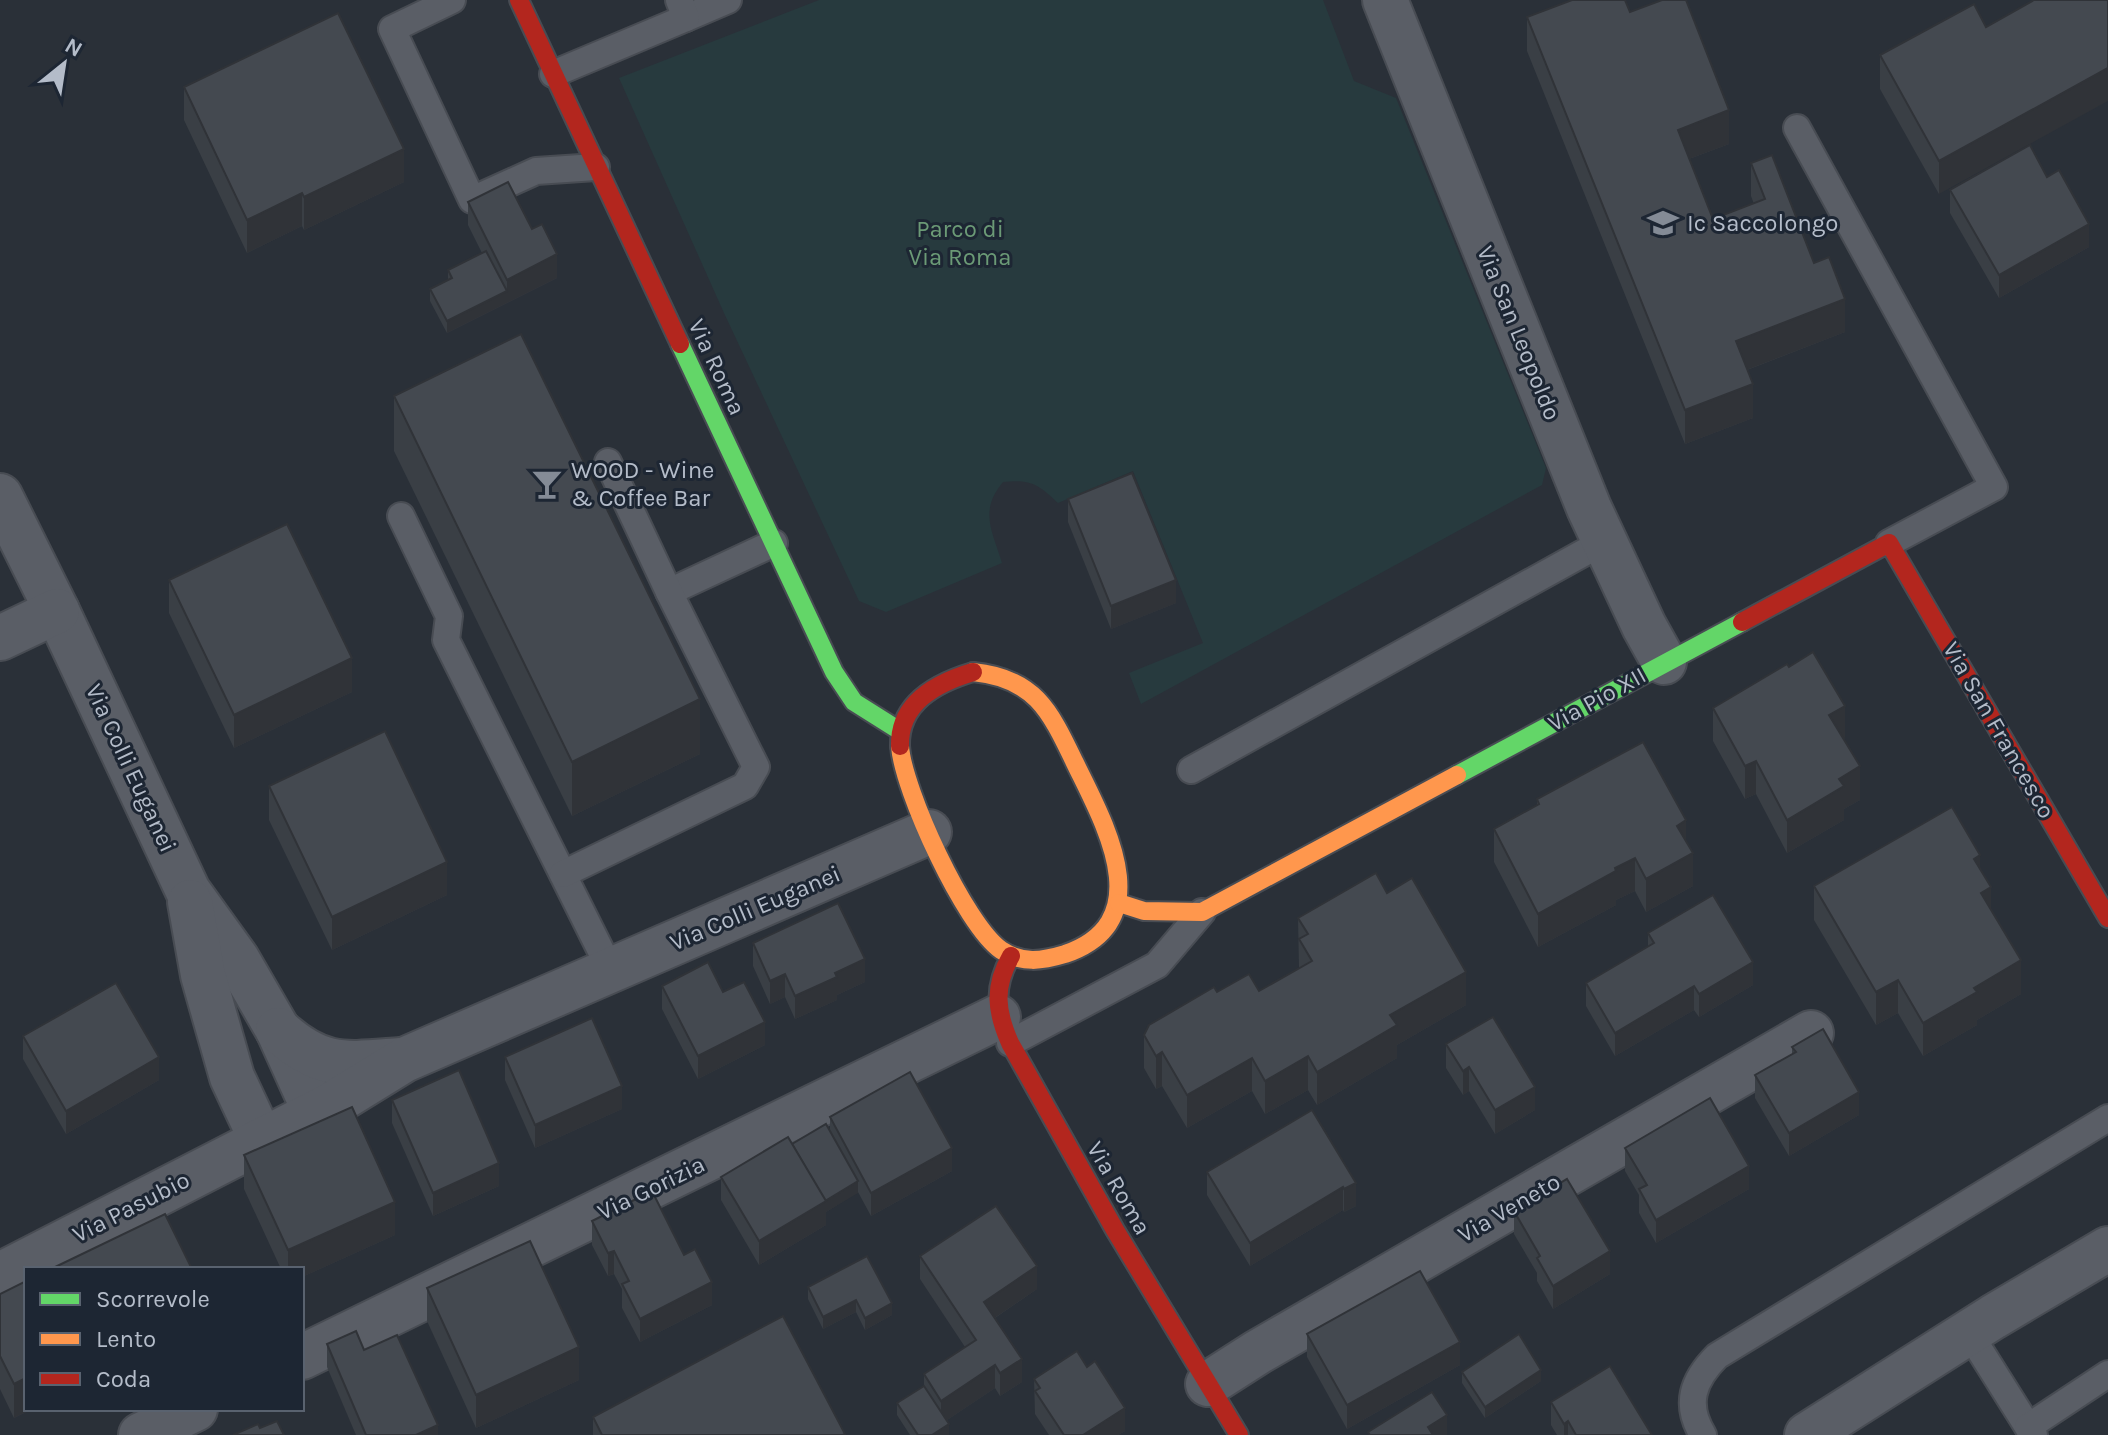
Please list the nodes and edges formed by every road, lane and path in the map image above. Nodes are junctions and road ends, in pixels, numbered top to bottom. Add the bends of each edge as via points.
1 (452, 0) edge
2 (519, 0) edge
3 (728, 0) edge
4 (1385, 0) edge
5 (683, 9) edge
6 (553, 74) junction
7 (1797, 128) dead end
8 (596, 167) junction
9 (608, 462) dead end
10 (0, 496) edge
11 (401, 516) dead end
12 (1597, 524) junction
13 (774, 543) junction
14 (1889, 543) junction
15 (669, 592) junction
16 (57, 611) junction
17 (0, 638) edge
18 (1664, 662) junction
19 (900, 731) junction
20 (1191, 770) dead end
21 (913, 839) junction
22 (563, 874) junction
23 (188, 891) junction
24 (1119, 903) junction
25 (1202, 912) junction
26 (2108, 918) edge
27 (1011, 956) junction
28 (611, 971) junction
29 (278, 1030) junction
30 (1004, 1030) junction
31 (1811, 1033) edge
32 (404, 1060) junction
33 (315, 1112) junction
34 (2108, 1118) edge
35 (261, 1139) junction
36 (2108, 1249) edge
37 (0, 1275) edge
38 (1969, 1333) junction
39 (304, 1356) edge
40 (2108, 1374) edge
41 (1208, 1384) junction
42 (191, 1411) edge
43 (2031, 1431) edge
44 (141, 1435) edge
45 (1239, 1435) edge
46 (1703, 1435) edge
47 (1807, 1435) edge

1 - 8 lane via 392,29 472,200 536,171
2 - 6 main road, Via Roma
3 - 5 lane
4 - 12 street, Via San Leopoldo
5 - 6 lane
6 - 8 main road, Via Roma
7 - 14 lane, Via Pio XII via 1994,487
8 - 13 main road, Via Roma
9 - 15 lane
10 - 16 street, Via Colli Euganei
11 - 22 lane via 449,616 446,640
12 - 18 street, Via San Leopoldo
12 - 20 lane
13 - 15 lane
13 - 19 main road, Via Roma via 834,672 854,702
14 - 18 main road, Via Pio XII
14 - 26 main road, Via San Francesco
15 - 22 lane via 756,767 745,786
16 - 17 street
16 - 23 street, Via Colli Euganei
18 - 25 main road, Via Pio XII
19 - 21 main road
19 - 24 main road via 911,707 949,678 973,672 1021,683 1053,719 1113,849
21 - 27 main road via 987,938
21 - 28 street, Via Colli Euganei
22 - 28 lane
23 - 29 street, Via Colli Euganei via 237,959
23 - 35 street via 203,975 232,1077
24 - 25 main road, Via Pio XII via 1144,911
24 - 27 main road via 1109,923 1072,952 1034,961
25 - 30 lane, Via Pio XII via 1157,965
27 - 30 main road via 996,989
28 - 32 street, Via Colli Euganei
29 - 32 street, Via Colli Euganei via 300,1050 322,1059
29 - 33 street, Via Colli Euganei
30 - 39 street, Via Gorizia via 958,1040
30 - 41 main road, Via Roma
31 - 41 street, Via Veneto
32 - 33 street, Via Colli Euganei
33 - 35 street, Via Colli Euganei
34 - 46 lane via 1717,1356 1701,1372 1693,1391 1694,1420
35 - 37 street, Via Pasubio
36 - 38 street
38 - 43 lane
38 - 47 street
40 - 43 lane
41 - 45 main road, Via Roma
42 - 44 street

